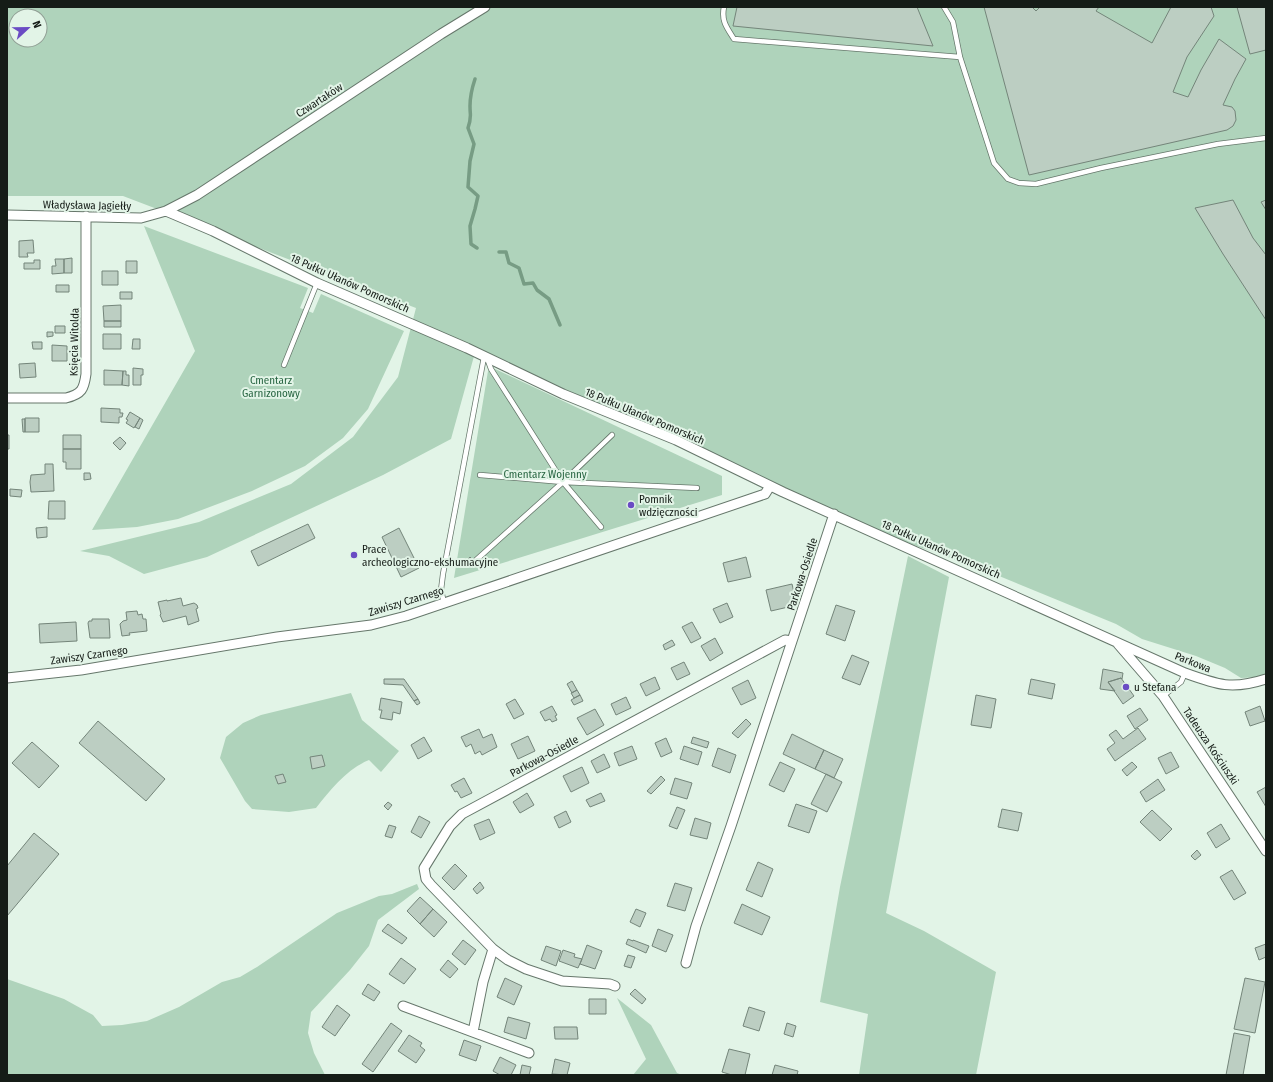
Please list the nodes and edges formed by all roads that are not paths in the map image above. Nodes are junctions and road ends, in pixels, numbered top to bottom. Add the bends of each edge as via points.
1 (484, 7) edge
2 (724, 7) edge
3 (944, 7) edge
4 (960, 57) junction
5 (1266, 138) edge
6 (166, 211) junction
7 (7, 215) edge
8 (86, 216) junction
9 (317, 283) junction
10 (486, 357) junction
11 (284, 365) dead end
12 (7, 398) edge
13 (612, 435) dead end
14 (480, 474) dead end
15 (563, 482) junction
16 (770, 486) junction
17 (697, 488) dead end
18 (834, 514) junction
19 (602, 527) dead end
20 (475, 561) dead end
21 (444, 603) junction
22 (1115, 640) junction
23 (792, 641) junction
24 (1185, 673) junction
25 (7, 678) edge
26 (1266, 679) edge
27 (1163, 696) junction
28 (1266, 851) edge
29 (492, 949) junction
30 (686, 963) dead end
31 (614, 986) dead end
32 (403, 1006) dead end
33 (473, 1032) junction
34 (529, 1053) dead end

1 - 6 street, Czwartaków via 197,195
2 - 4 lane via 724,24 734,39
3 - 4 lane via 953,22
4 - 5 lane via 994,163 1008,179 1018,183 1036,184 1218,144
6 - 8 street, Władysława Jagiełły via 141,218
6 - 9 street, 18 Pułku Ułanów Pomorskich via 213,231
7 - 8 street, Władysława Jagiełły
8 - 12 street, Księcia Witolda via 85,386 74,396 66,398
9 - 10 street, 18 Pułku Ułanów Pomorskich
9 - 11 lane
10 - 15 lane via 491,369
10 - 16 street, 18 Pułku Ułanów Pomorskich via 563,394 676,440
10 - 21 lane via 443,574 441,590
13 - 15 lane
14 - 15 lane
15 - 17 lane
15 - 19 lane
15 - 20 lane
16 - 18 street, 18 Pułku Ułanów Pomorskich
16 - 21 street, Zawiszy Czarnego via 765,494
18 - 22 street, 18 Pułku Ułanów Pomorskich
18 - 23 street, Parkowa-Osiedle
21 - 25 street, Zawiszy Czarnego via 371,625 277,637 81,670
22 - 24 street, Parkowa
22 - 27 street, Tadeusza Kościuszki
23 - 29 street, Parkowa-Osiedle via 785,640 455,819 424,868 426,879
23 - 30 street, Parkowa-Osiedle via 696,926
24 - 26 street, Parkowa via 1212,683 1236,686
24 - 27 lane via 1181,682
27 - 28 street, Tadeusza Kościuszki
29 - 31 street, Parkowa-Osiedle via 508,960 544,976 562,981
29 - 33 street
32 - 33 street
33 - 34 street

